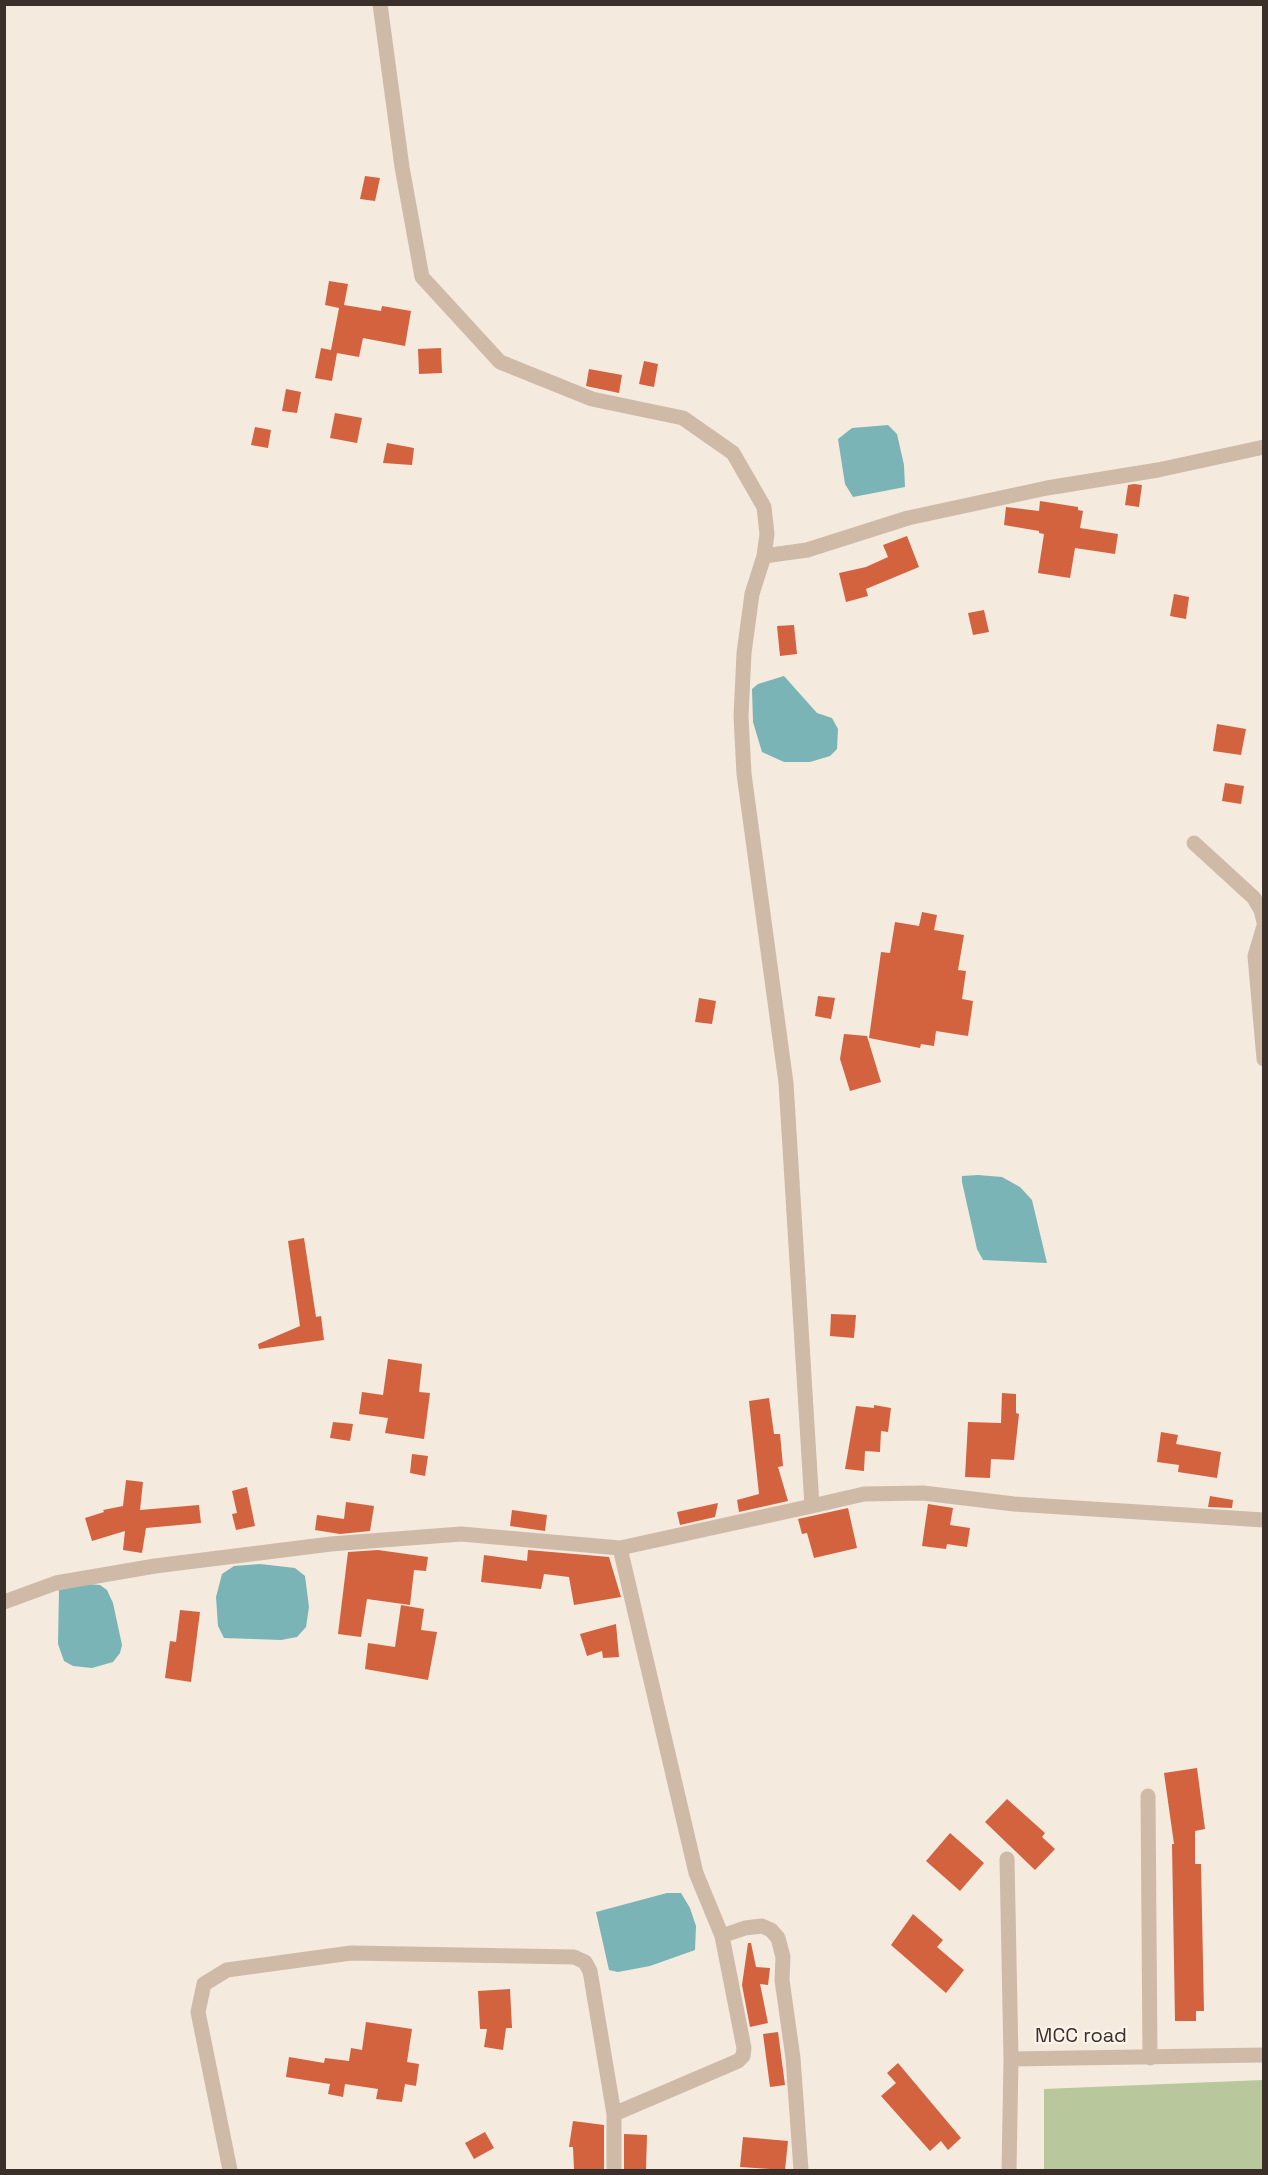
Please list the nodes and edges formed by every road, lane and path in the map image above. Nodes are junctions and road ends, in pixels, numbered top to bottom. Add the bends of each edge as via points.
1 (380, 4) edge
2 (1263, 447) edge
3 (764, 556) junction
4 (1194, 843) dead end
5 (1263, 924) edge
6 (1263, 1059) edge
7 (812, 1506) junction
8 (1263, 1520) edge
9 (620, 1548) junction
10 (4, 1602) edge
11 (1148, 1796) dead end
12 (1007, 1859) dead end
13 (722, 1936) junction
14 (1263, 2055) edge
15 (1150, 2058) junction
16 (1011, 2059) junction
17 (614, 2114) junction
18 (230, 2170) edge
19 (614, 2170) edge
20 (801, 2170) edge
21 (1009, 2170) edge

1 - 3 street via 402,167 422,277 500,362 592,399 683,418 733,453 764,507
2 - 3 street via 908,518 807,550
3 - 7 street via 752,594 741,716 744,774 786,1083
4 - 5 street via 1254,898
5 - 6 street via 1255,956
7 - 8 street via 864,1494 923,1493 1014,1504
7 - 9 street
9 - 10 street via 461,1534 331,1544 56,1583
9 - 13 street via 696,1873
11 - 15 street
12 - 16 street
13 - 17 street via 743,2056
13 - 20 street via 762,1926 777,1938 783,1957
14 - 15 street, MCC road
15 - 16 street, MCC road
16 - 21 street, MCC road
17 - 18 street via 590,1971 585,1962 574,1957 351,1953 227,1970 204,1984 198,2012
17 - 19 street

